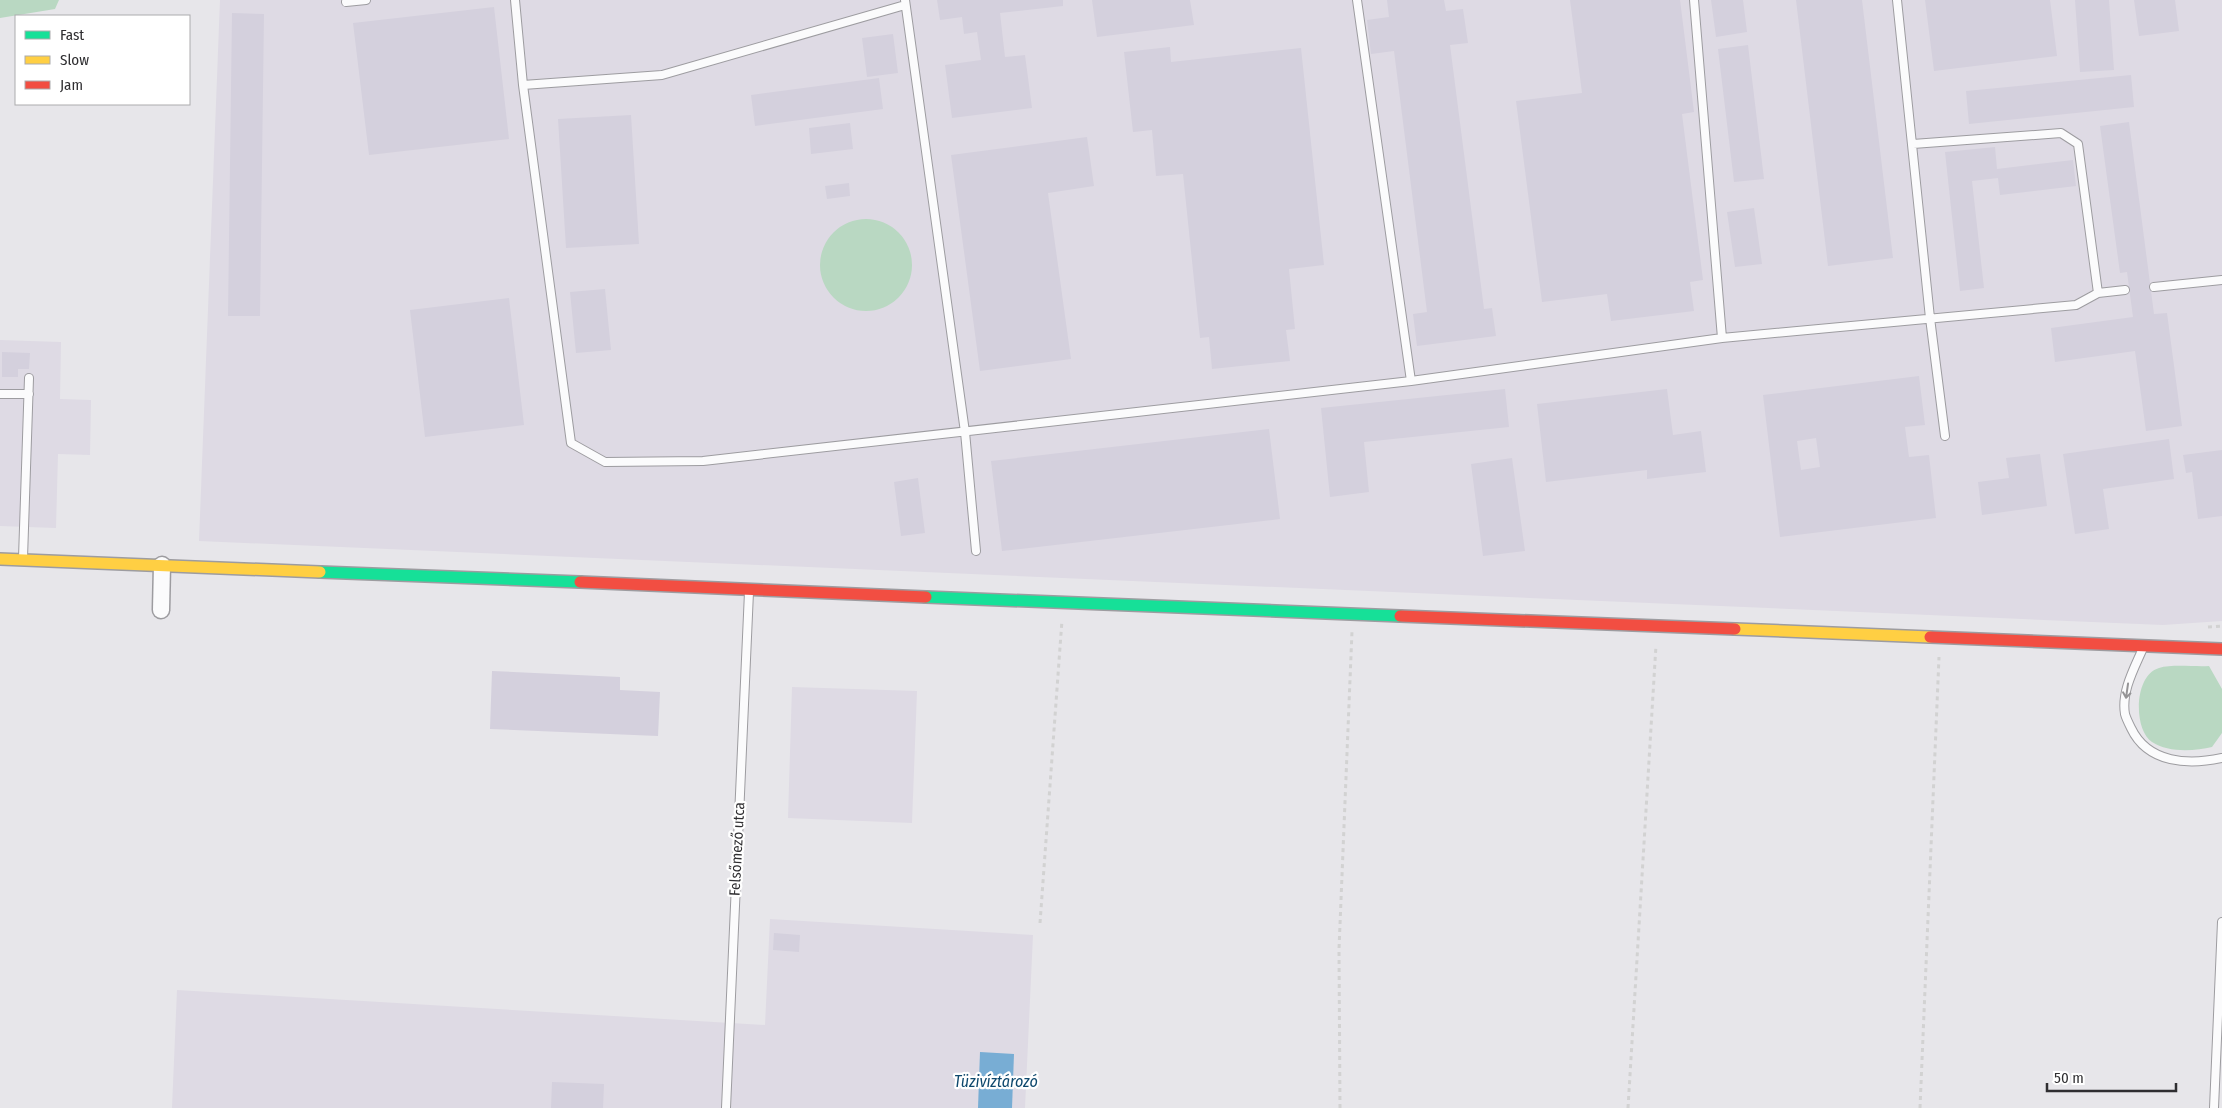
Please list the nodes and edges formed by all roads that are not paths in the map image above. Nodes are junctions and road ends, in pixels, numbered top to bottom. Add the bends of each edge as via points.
1 (366, 0) edge
2 (515, 0) edge
3 (1357, 0) edge
4 (1694, 0) edge
5 (1897, 0) edge
6 (346, 2) dead end
7 (905, 3) edge
8 (523, 85) junction
9 (1913, 144) junction
10 (2222, 280) edge
11 (2154, 287) dead end
12 (2125, 290) dead end
13 (2098, 293) junction
14 (1930, 318) junction
15 (1722, 338) junction
16 (29, 378) dead end
17 (1411, 382) junction
18 (0, 394) edge
19 (29, 394) junction
20 (965, 432) junction
21 (1945, 436) dead end
22 (976, 551) dead end
23 (0, 559) edge
24 (23, 560) junction
25 (162, 565) junction
26 (749, 590) junction
27 (161, 610) dead end
28 (2144, 646) junction
29 (2222, 649) edge
30 (2222, 758) edge
31 (2222, 922) edge
32 (2220, 1032) edge
33 (726, 1108) edge
34 (2214, 1108) edge

1 - 6 lane
2 - 8 lane
3 - 17 lane
4 - 15 lane
5 - 9 lane
7 - 8 lane via 662,74
7 - 20 lane
8 - 20 lane via 571,443 606,462 703,462
9 - 13 lane via 2061,133 2078,144
9 - 14 lane
10 - 11 lane
12 - 13 lane
13 - 14 lane via 2076,305
14 - 15 lane
14 - 21 lane
15 - 17 lane
16 - 19 lane
17 - 20 lane
18 - 19 lane
19 - 24 lane
20 - 22 lane
23 - 24 street
24 - 25 street
25 - 26 street
25 - 27 street
26 - 28 street
26 - 33 lane, Felsőmező utca
28 - 29 street
28 -> 30 lane via 2127,686 2125,714 2134,734 2152,753 2175,760 2199,763
31 - 32 lane
32 - 34 lane

